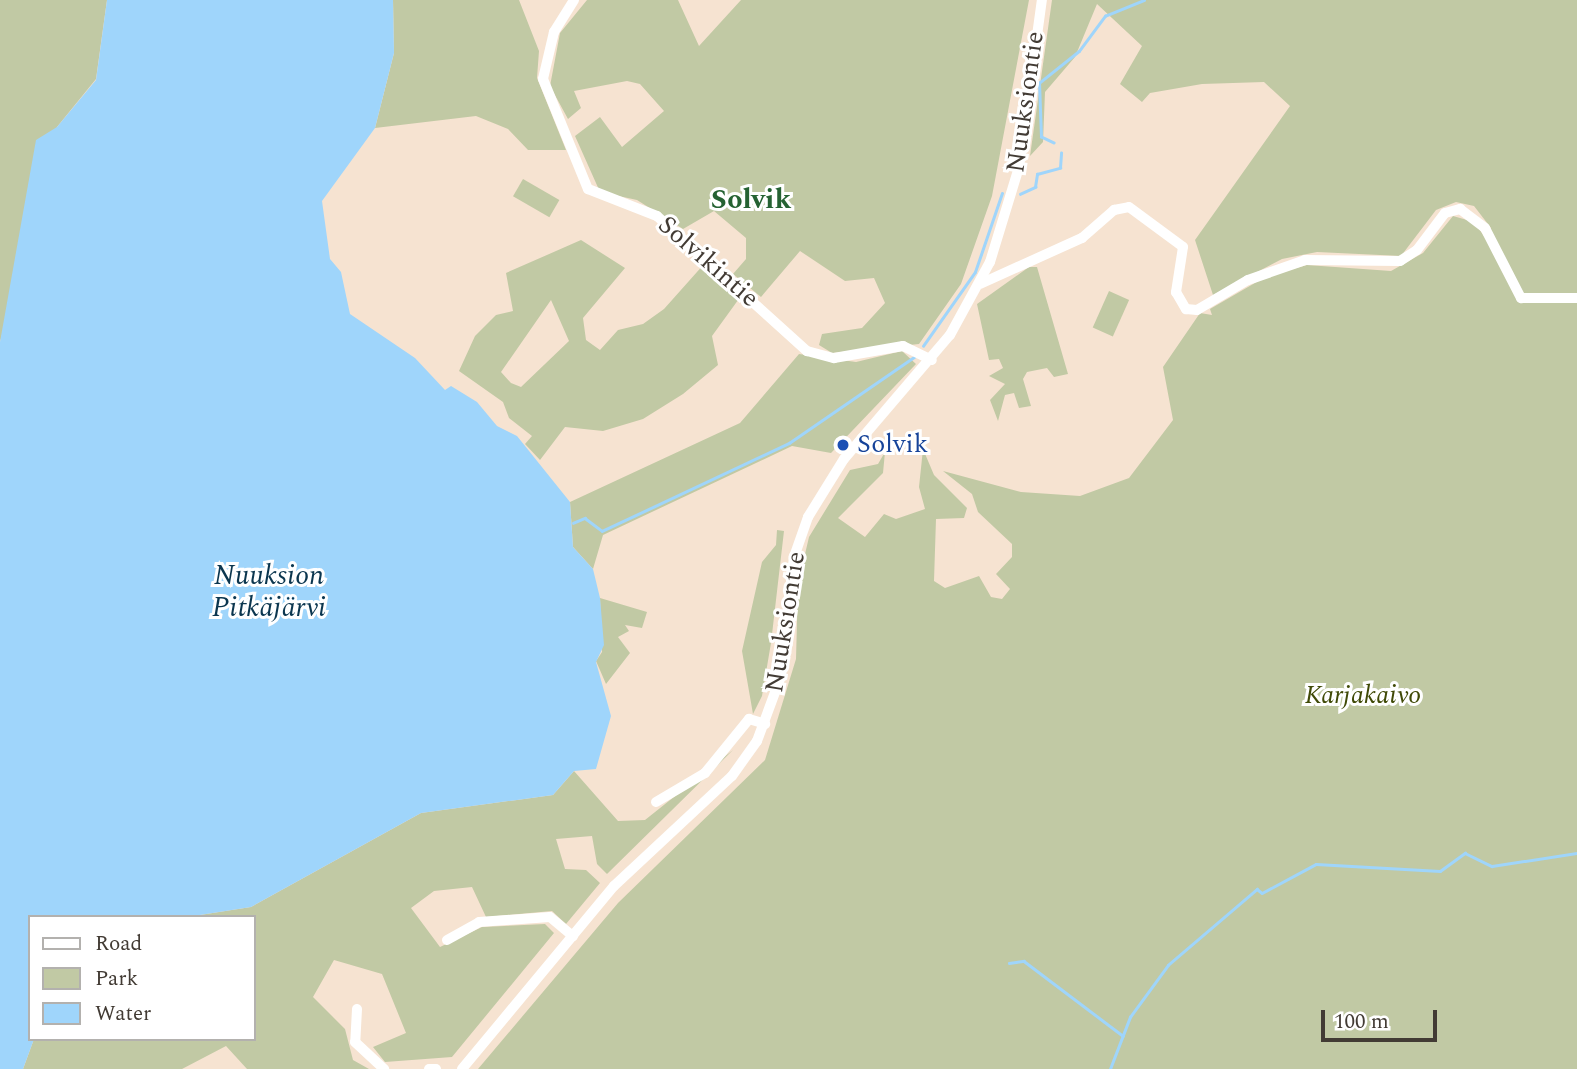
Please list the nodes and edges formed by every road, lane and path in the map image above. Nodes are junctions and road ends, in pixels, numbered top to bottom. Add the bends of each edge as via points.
1 (574, 0) edge
2 (1042, 0) edge
3 (980, 284) junction
4 (1577, 298) edge
5 (932, 360) junction
6 (765, 724) junction
7 (656, 802) dead end
8 (573, 936) junction
9 (447, 940) dead end
10 (357, 1009) dead end
11 (384, 1069) edge
12 (429, 1069) edge
13 (436, 1069) edge
14 (462, 1069) edge

1 - 5 street, Solvikintie via 554,32 544,79 588,189 657,216 807,351 834,358 903,346
2 - 3 street, Nuuksiontie via 1012,199
3 - 4 street via 1082,238 1114,210 1129,207 1183,247 1176,292 1186,309 1197,310 1248,280 1305,260 1400,261 1418,250 1445,213 1460,209 1485,228 1521,298
3 - 5 street, Nuuksiontie
5 - 6 street, Nuuksiontie via 844,459 808,517 793,557 781,676
6 - 7 street via 749,719 696,781
6 - 8 street, Nuuksiontie via 732,776 639,860
8 - 9 street via 550,917 479,922
8 - 14 street, Nuuksiontie
10 - 11 street via 355,1042
12 - 13 street

